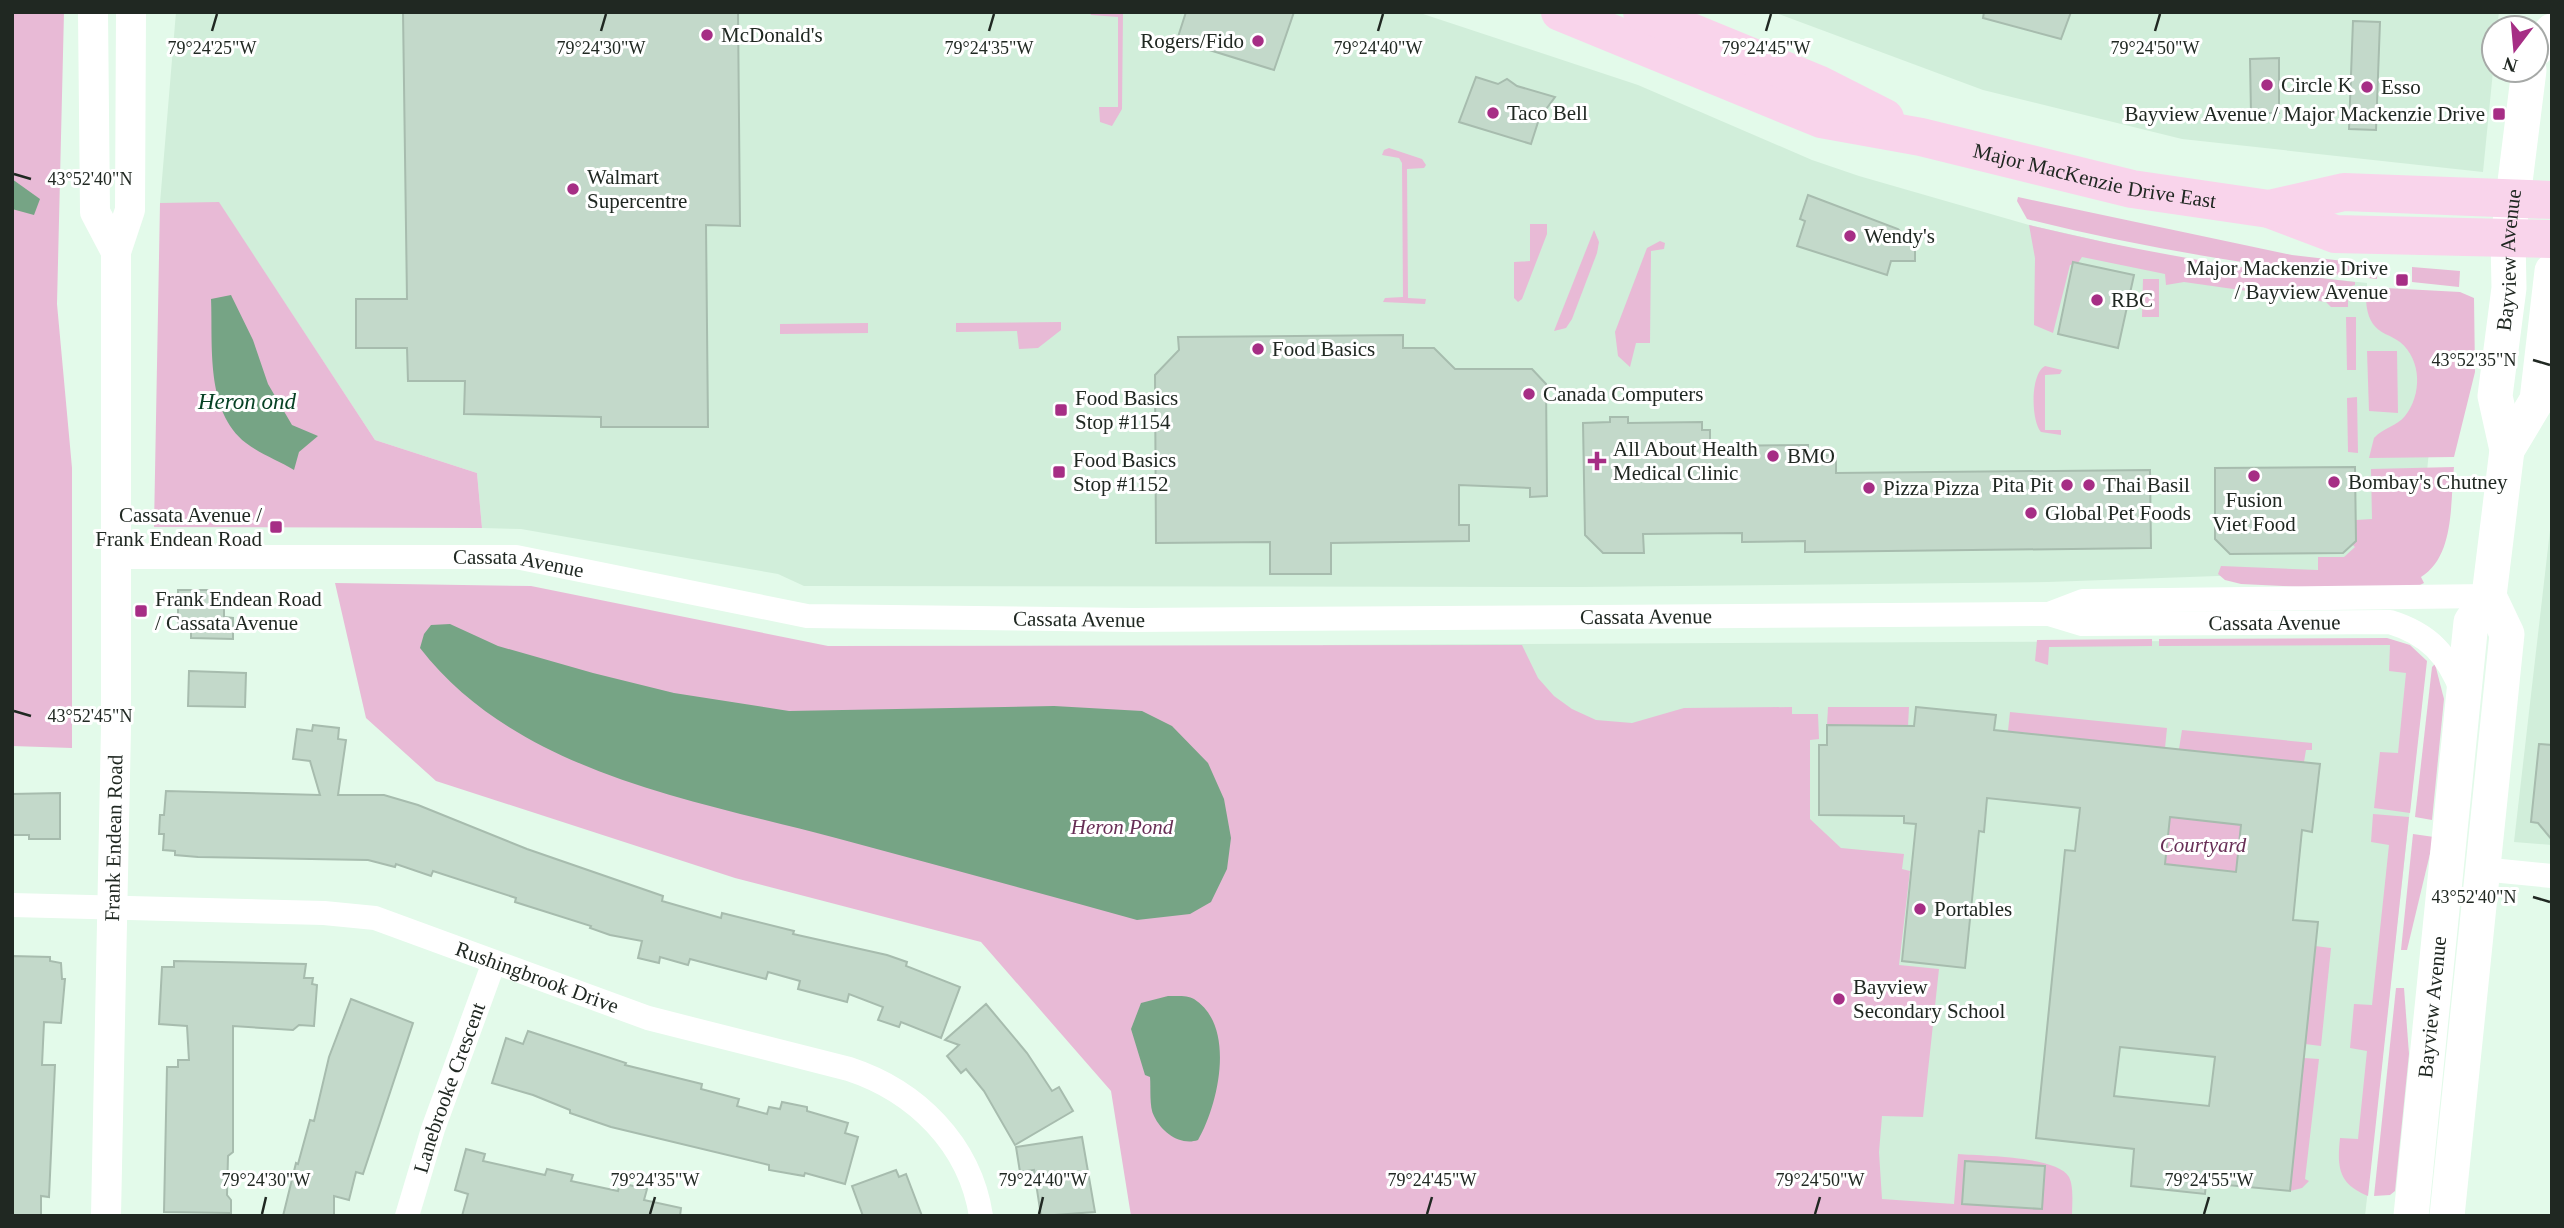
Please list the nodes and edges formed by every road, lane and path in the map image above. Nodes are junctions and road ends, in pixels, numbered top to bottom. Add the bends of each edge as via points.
1 (93, 12) edge
2 (131, 12) edge
3 (1560, 12) edge
4 (1642, 12) edge
5 (2527, 84) edge
6 (1921, 136) junction
7 (2513, 198) junction
8 (2552, 200) edge
9 (2269, 209) junction
10 (2508, 238) junction
11 (2552, 239) edge
12 (116, 252) junction
13 (2552, 271) edge
14 (2507, 450) junction
15 (117, 557) junction
16 (2489, 596) junction
17 (2049, 614) junction
18 (2464, 696) junction
19 (2481, 869) junction
20 (2552, 876) edge
21 (12, 905) edge
22 (112, 908) junction
23 (494, 962) junction
24 (106, 1216) edge
25 (407, 1216) edge
26 (981, 1216) edge
27 (2412, 1216) edge
28 (2448, 1216) edge

1 - 12 street, Frank Endean Road via 96,212
2 - 12 street, Frank Endean Road via 130,210
3 - 6 main road, Major MacKenzie Drive East via 1821,119
4 - 6 main road, Major MacKenzie Drive East via 1818,84
5 - 7 main road, Bayview Avenue
6 - 9 main road, Major MacKenzie Drive East via 2132,189
7 - 8 main road, Major MacKenzie Drive East
7 - 9 main road, Major MacKenzie Drive East via 2344,192
7 - 10 main road, Bayview Avenue
9 - 10 main road, Major MacKenzie Drive East via 2335,234
10 - 11 main road, Major MacKenzie Drive East
10 - 14 main road, Bayview Avenue via 2509,288 2495,396
12 - 15 street, Frank Endean Road
13 - 14 main road, Bayview Avenue via 2537,400
14 - 16 main road, Bayview Avenue
15 - 17 street, Cassata Avenue via 516,556 807,616 1134,620
15 - 22 street, Frank Endean Road
16 - 17 street, Cassata Avenue via 2107,600 2083,601
16 - 18 main road, Bayview Avenue via 2471,622
16 - 19 main road, Bayview Avenue via 2507,634
17 - 18 street, Cassata Avenue via 2082,624 2390,622 2431,641 2447,658
18 - 27 main road, Bayview Avenue
19 - 20 street
19 - 28 main road, Bayview Avenue
21 - 22 street, Rushingbrook Drive
22 - 23 street, Rushingbrook Drive via 375,918
22 - 24 street, Frank Endean Road
23 - 25 street, Lanebrooke Crescent via 433,1129
23 - 26 street, Rushingbrook Drive via 649,1018 871,1076 908,1097 946,1135 961,1155

